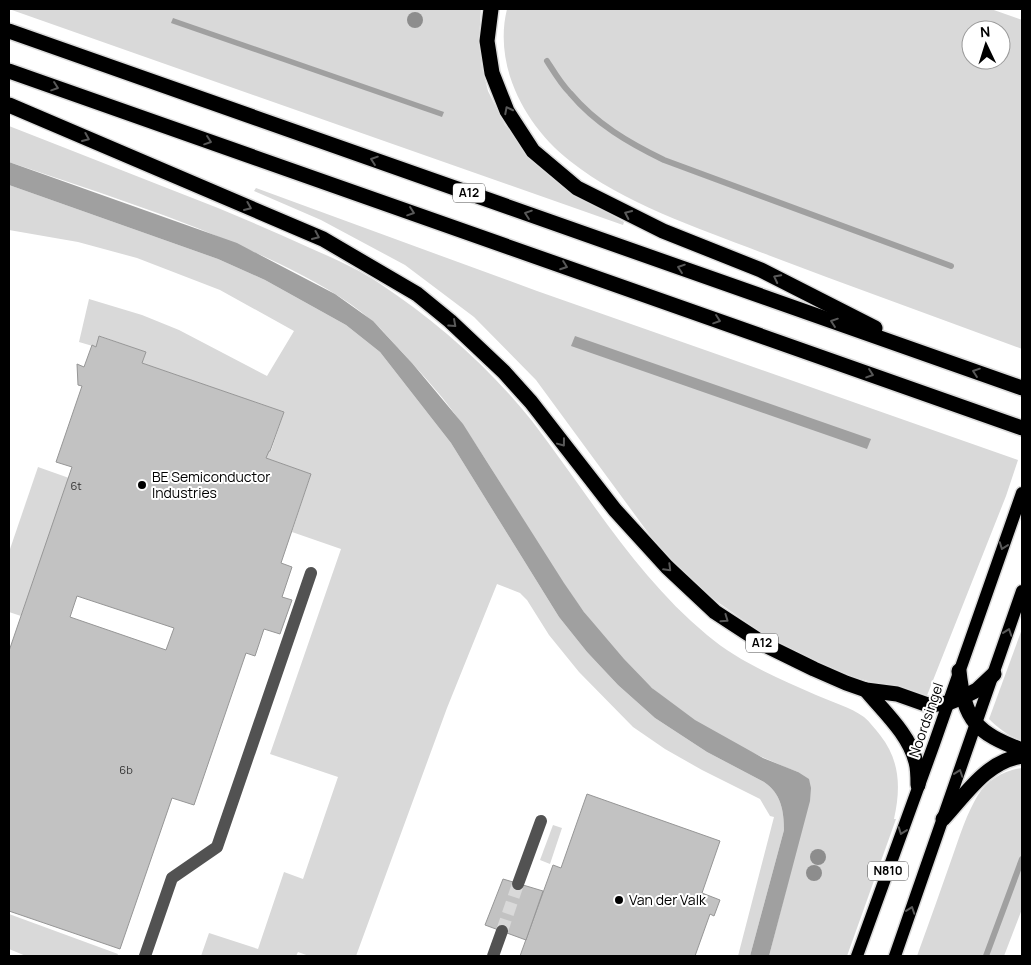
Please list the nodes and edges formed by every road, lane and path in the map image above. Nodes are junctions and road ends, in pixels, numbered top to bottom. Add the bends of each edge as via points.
1 (491, 9) edge
2 (9, 31) edge
3 (9, 71) edge
4 (9, 105) edge
5 (930, 356) junction
6 (1022, 388) edge
7 (1022, 428) edge
8 (1021, 496) edge
9 (311, 573) dead end
10 (1022, 591) edge
11 (959, 671) junction
12 (994, 674) junction
13 (866, 690) junction
14 (963, 697) junction
15 (948, 703) junction
16 (976, 724) junction
17 (1022, 750) edge
18 (1022, 756) edge
19 (918, 786) junction
20 (943, 819) junction
21 (541, 821) dead end
22 (518, 884) tunnel mouth
23 (502, 931) tunnel mouth
24 (145, 956) edge
25 (493, 956) edge
26 (857, 956) edge
27 (894, 956) edge

5 -> 1 highway, A12 via 761,270 663,231 578,188 533,150 507,111 492,73 487,41
5 -> 2 highway, A12
3 -> 7 highway
4 -> 13 highway, A12 via 323,239 417,294 504,372 615,510 715,612 767,646 814,670
6 -> 5 highway, A12
8 -> 11 main road, Noordsingel / N810
9 - 24 street via 217,847 172,878
12 -> 10 main road, N810
11 - 14 highway
11 - 15 main road, Noordsingel / N810
12 - 14 highway, A12 via 977,690
12 - 16 main road, N810
13 - 15 highway, A12 via 897,694 928,705
13 - 19 highway, A12 via 909,744 916,762
14 - 15 highway, A12
14 - 16 highway
15 - 19 main road, Noordsingel / N810
16 - 17 highway via 984,733
20 -> 16 main road, N810
18 - 20 highway via 1010,758 983,774
19 -> 26 main road, Noordsingel / N810
27 -> 20 main road, N810
21 - 22 street
23 - 25 street

